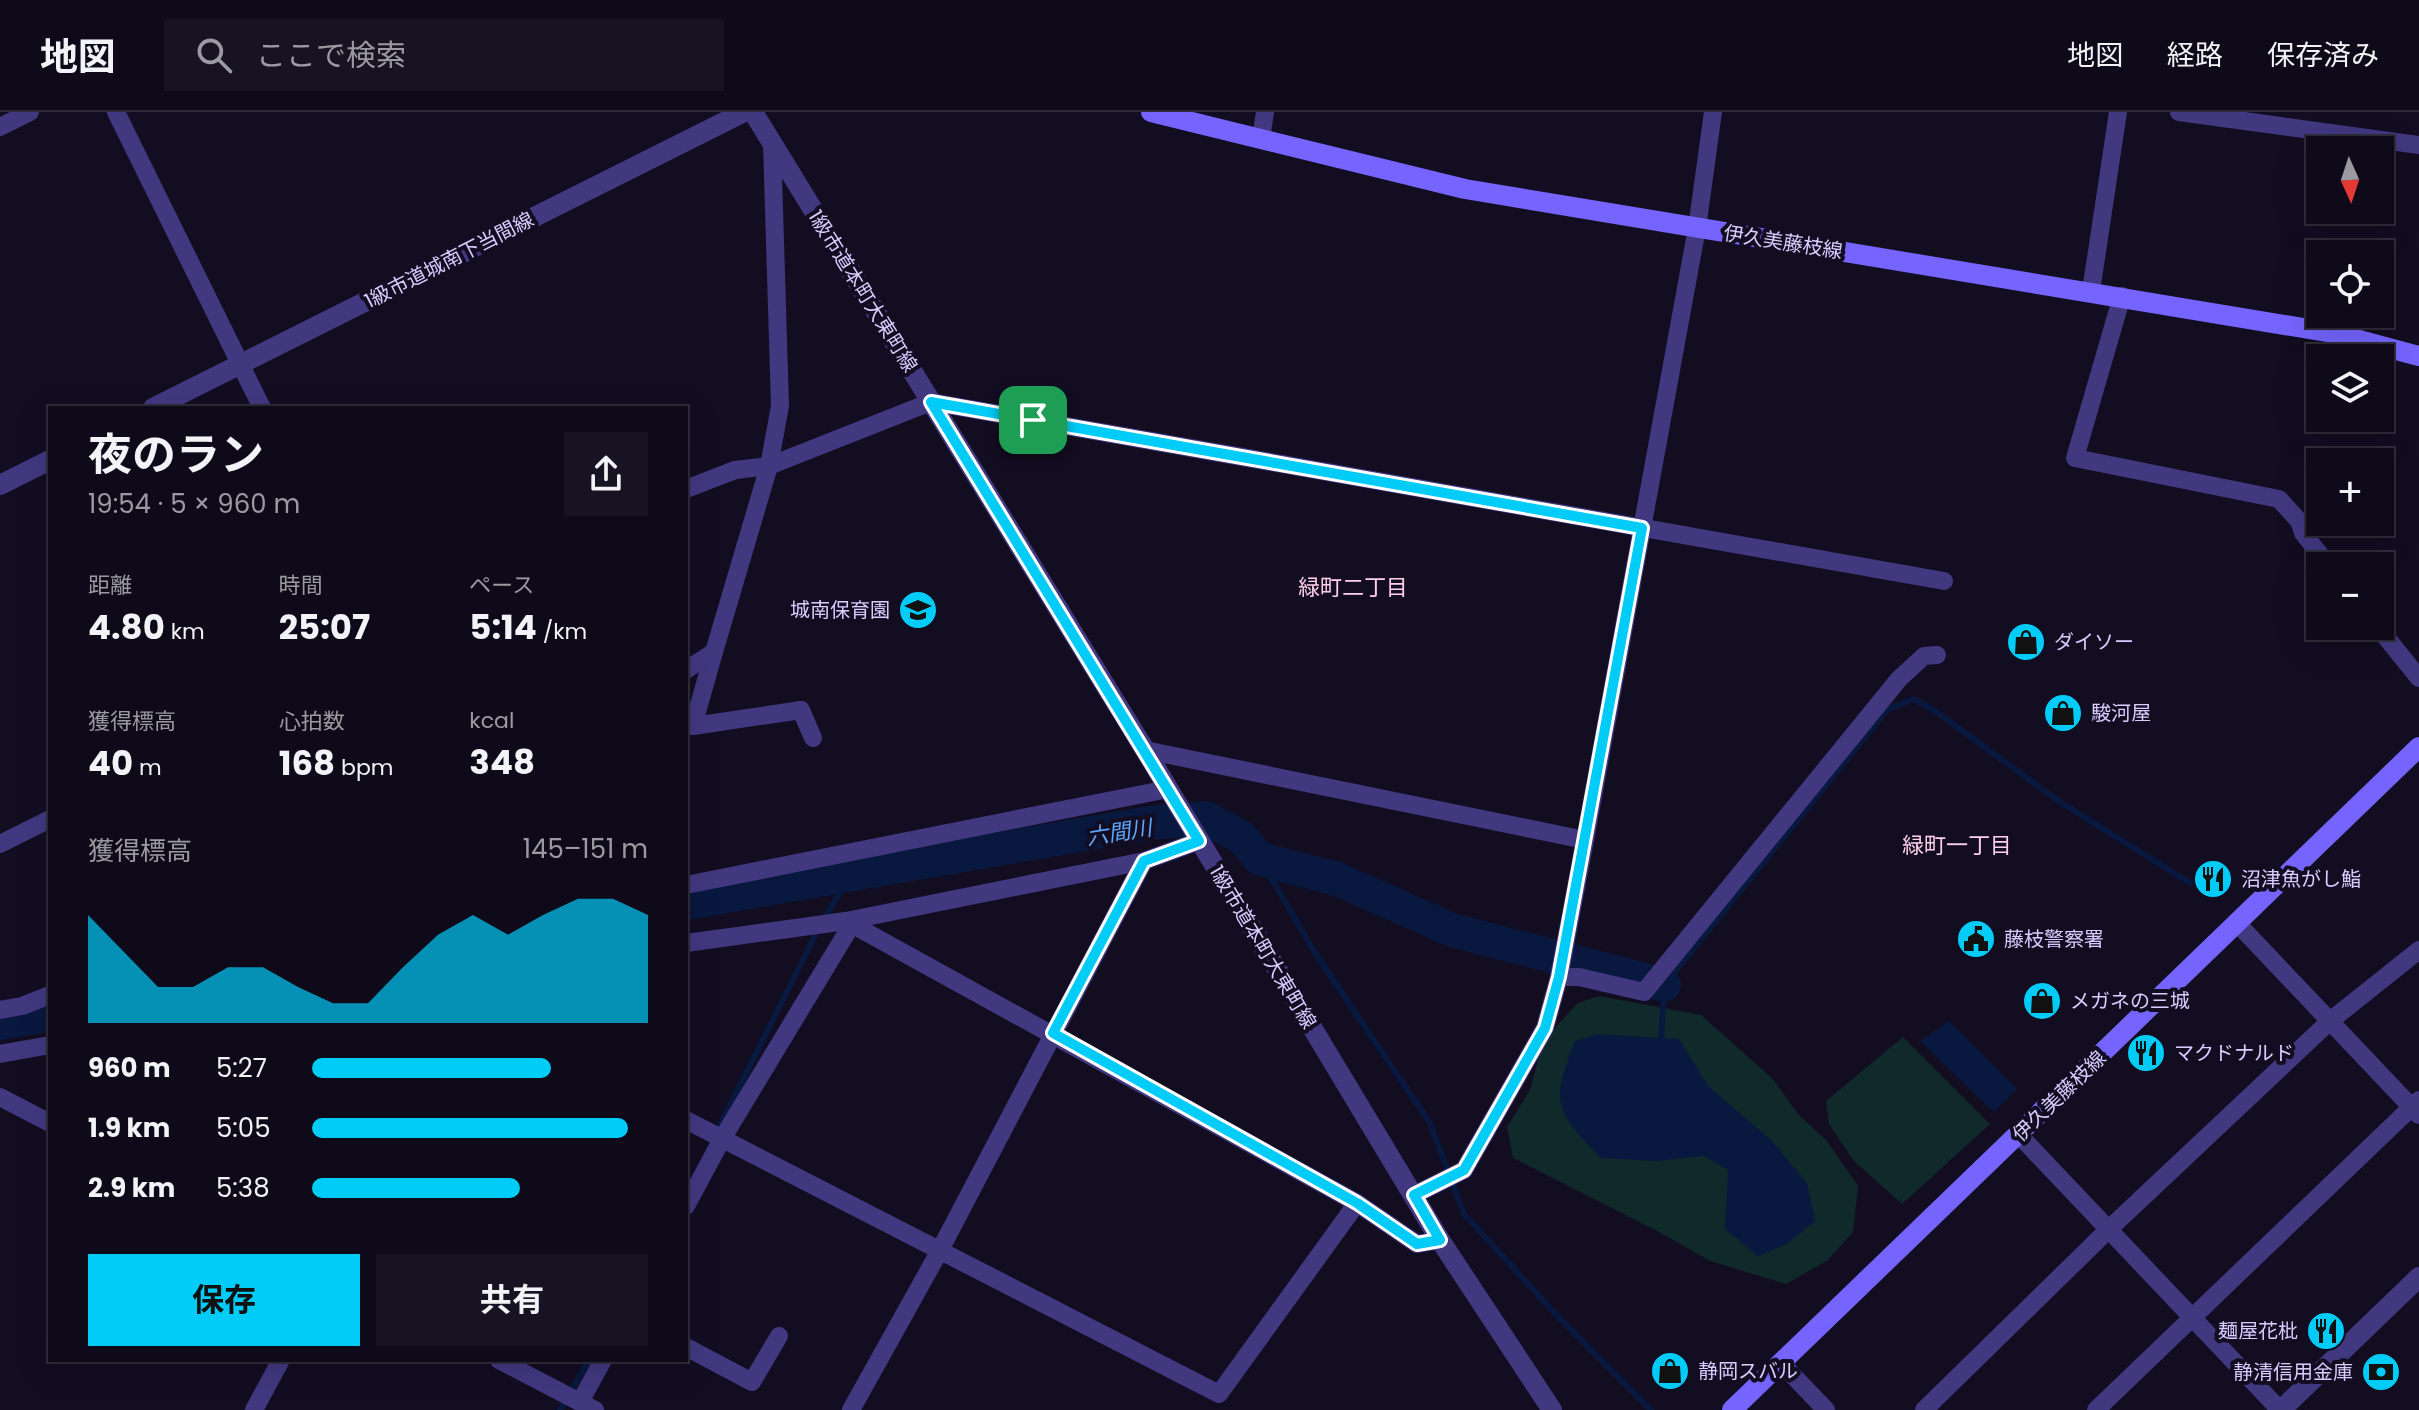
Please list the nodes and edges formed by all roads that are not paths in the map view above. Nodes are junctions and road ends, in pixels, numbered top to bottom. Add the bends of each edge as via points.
1 (30, 112) edge
2 (116, 112) edge
3 (744, 112) edge
4 (753, 112) edge
5 (1151, 112) edge
6 (1265, 112) edge
7 (1713, 112) edge
8 (2118, 112) edge
9 (2179, 112) edge
10 (0, 127) edge
11 (1261, 139) junction
12 (772, 143) junction
13 (2419, 145) edge
14 (1697, 228) junction
15 (2091, 291) junction
16 (2122, 296) junction
17 (2416, 354) edge
18 (240, 365) junction
19 (931, 402) junction
20 (157, 406) edge
21 (261, 406) edge
22 (48, 461) edge
23 (769, 466) junction
24 (0, 485) edge
25 (688, 488) edge
26 (1642, 528) junction
27 (2318, 552) edge
28 (1944, 581) dead end
29 (2388, 640) edge
30 (714, 652) junction
31 (1937, 655) dead end
32 (688, 669) edge
33 (2419, 678) edge
34 (813, 738) dead end
35 (2419, 747) edge
36 (1145, 750) junction
37 (1168, 789) junction
38 (48, 820) edge
39 (1585, 840) junction
40 (1199, 841) junction
41 (0, 844) edge
42 (1144, 861) junction
43 (688, 885) edge
44 (2236, 922) junction
45 (849, 923) junction
46 (688, 943) edge
47 (2419, 950) edge
48 (1559, 977) junction
49 (48, 996) edge
50 (0, 1010) edge
51 (2330, 1021) junction
52 (1053, 1033) junction
53 (48, 1045) edge
54 (0, 1054) edge
55 (0, 1097) edge
56 (2416, 1108) edge
57 (688, 1121) edge
58 (48, 1122) edge
59 (2019, 1135) junction
60 (722, 1139) junction
61 (1414, 1195) junction
62 (688, 1202) edge
63 (1357, 1203) junction
64 (2109, 1229) junction
65 (1440, 1240) junction
66 (939, 1252) junction
67 (2419, 1277) edge
68 (2193, 1318) junction
69 (779, 1336) dead end
70 (688, 1348) edge
71 (280, 1362) edge
72 (503, 1362) edge
73 (602, 1362) edge
74 (1781, 1363) junction
75 (587, 1406) edge
76 (254, 1410) edge
77 (851, 1410) edge
78 (1552, 1410) edge
79 (1732, 1410) edge
80 (1826, 1410) edge
81 (1924, 1410) edge
82 (2096, 1410) edge
83 (2281, 1410) edge

1 - 10 street
2 - 18 street
3 - 18 street, 1級市道城南下当間線
4 - 12 street, 1級市道本町大東町線
5 - 11 main road, 伊久美藤枝線
6 - 11 street
7 - 14 street
8 - 15 street
9 - 13 street
11 - 14 main road, 伊久美藤枝線 via 1465,189
12 - 19 street, 1級市道本町大東町線
12 - 23 street via 780,406
14 - 15 main road, 伊久美藤枝線
14 - 26 street
15 - 16 main road, 伊久美藤枝線
16 - 17 main road, 伊久美藤枝線 via 2333,333
16 - 27 street via 2075,458 2279,499
18 - 20 street, 1級市道城南下当間線
18 - 21 street
19 - 23 street
19 - 26 street
19 - 36 street, 1級市道本町大東町線
22 - 24 street
23 - 25 street via 735,470
23 - 30 street
26 - 28 street
26 - 39 street
29 - 33 street
30 - 32 street
30 - 34 street via 693,726 801,710
31 - 48 street via 1924,656 1899,679 1644,992
35 - 44 main road, 伊久美藤枝線
36 - 37 street, 1級市道本町大東町線
36 - 39 street
37 - 40 street, 1級市道本町大東町線
37 - 43 street
38 - 41 street
39 - 48 street
40 - 42 street
40 - 61 street, 1級市道本町大東町線
42 - 45 street
42 - 52 street
44 - 51 street
44 - 59 main road, 伊久美藤枝線
45 - 46 street
45 - 52 street
45 - 60 street
47 - 51 street
48 - 61 street via 1545,1028 1464,1170
49 - 50 street
51 - 56 street
51 - 64 street
52 - 63 street
52 - 66 street
53 - 54 street
55 - 58 street
56 - 68 street
57 - 60 street
59 - 64 street
59 - 74 main road, 伊久美藤枝線
60 - 62 street
60 - 66 street
61 - 65 street, 1級市道本町大東町線
63 - 65 street via 1417,1244
63 - 66 street via 1219,1394
64 - 68 street
64 - 81 street
65 - 78 street, 1級市道本町大東町線
66 - 77 street
67 - 83 street
68 - 82 street
68 - 83 street
69 - 70 street via 752,1382
71 - 76 street
72 - 75 street
73 - 75 street
74 - 79 main road, 伊久美藤枝線
74 - 80 street

